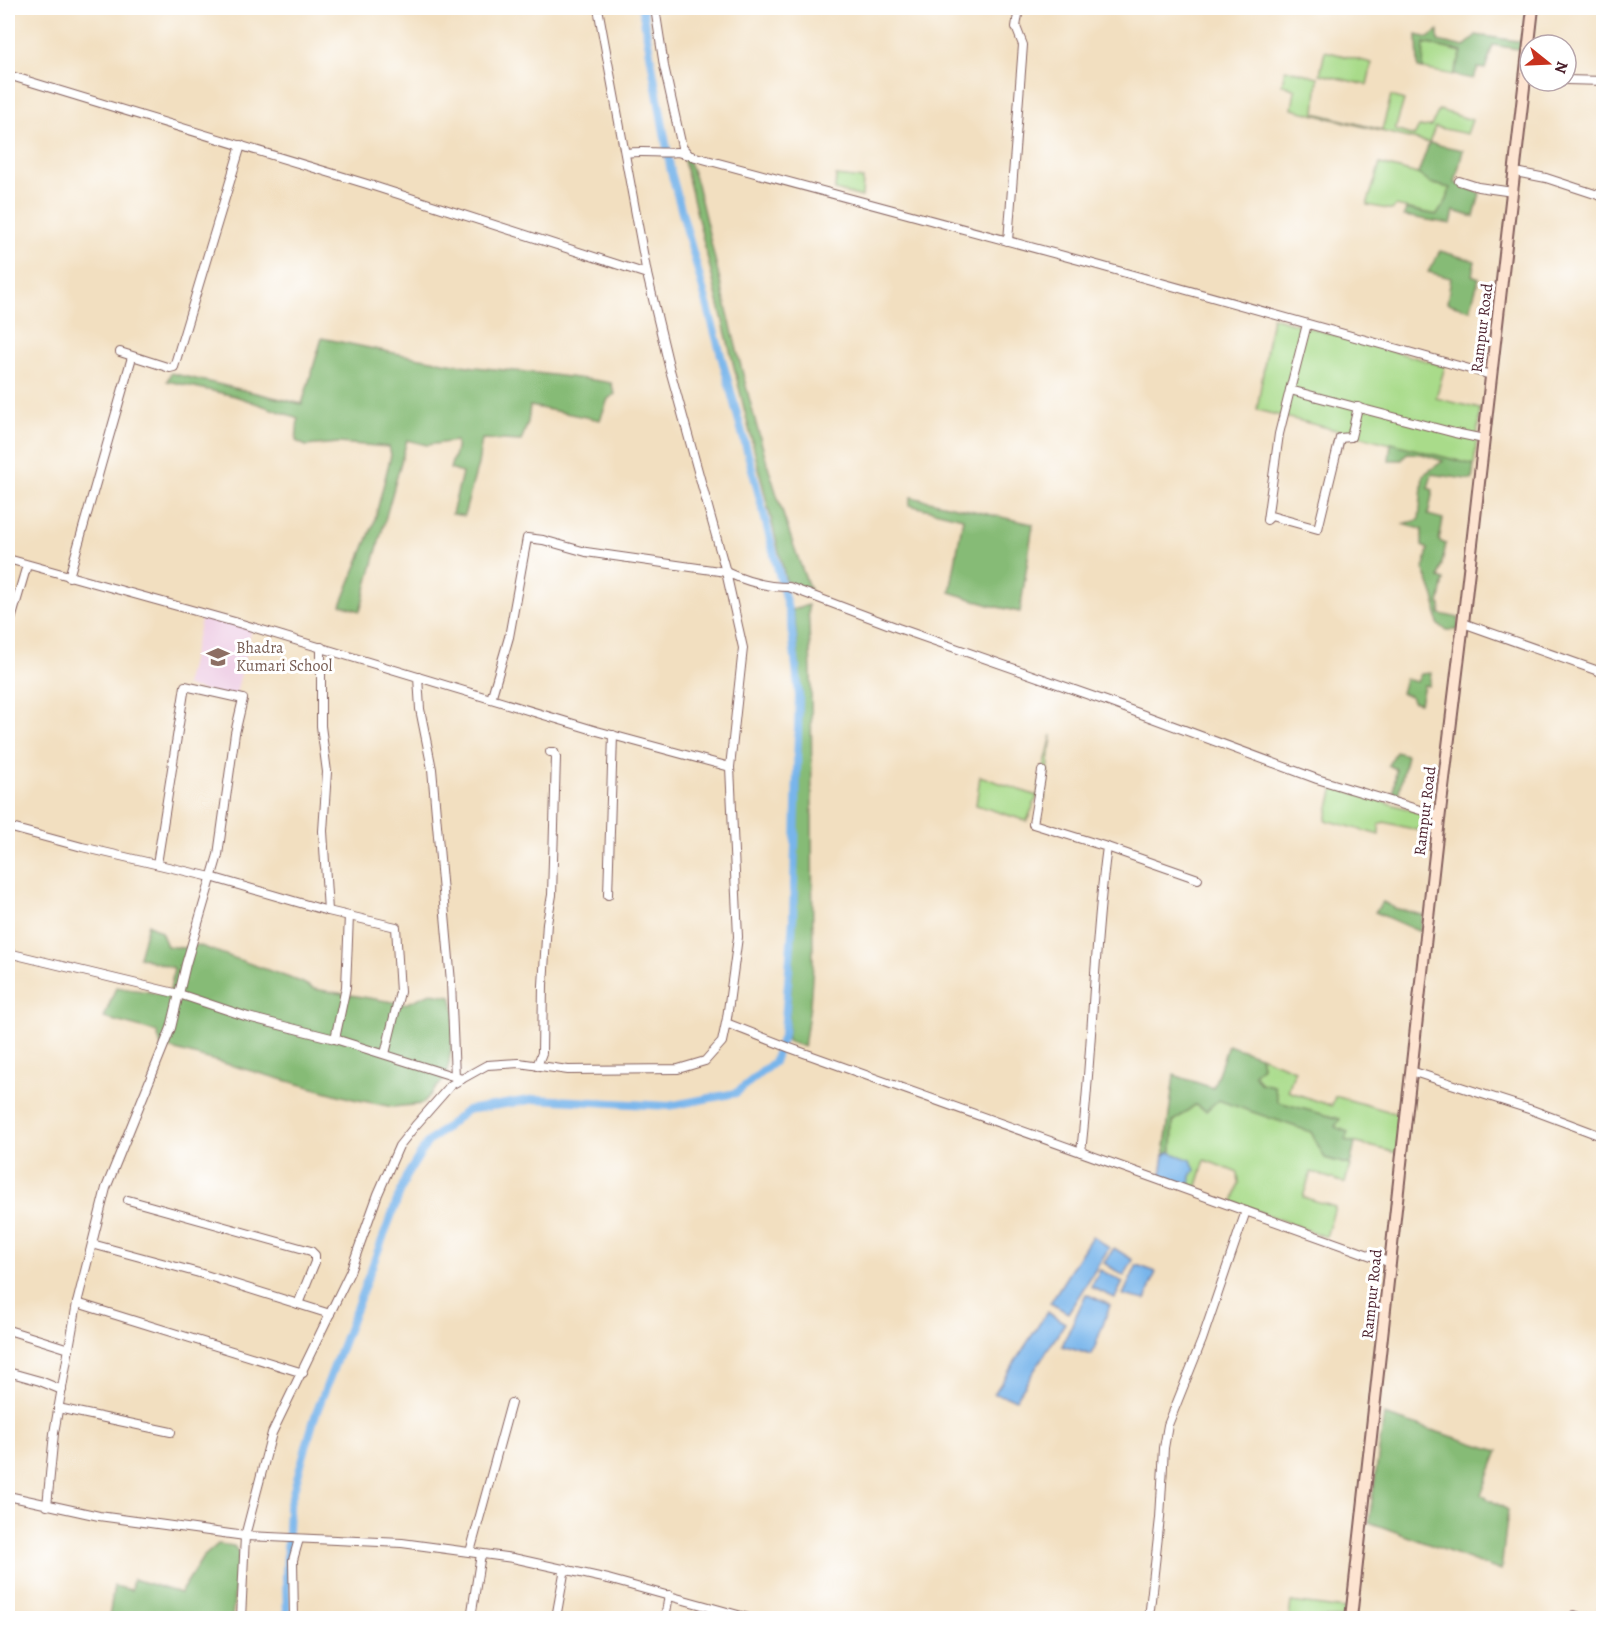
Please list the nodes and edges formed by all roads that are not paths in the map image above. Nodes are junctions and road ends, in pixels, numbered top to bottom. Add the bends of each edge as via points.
1 (598, 8) edge
2 (655, 8) edge
3 (1019, 8) edge
4 (1533, 8) edge
5 (1531, 33) edge
6 (8, 75) edge
7 (1578, 80) edge
8 (1604, 81) edge
9 (1525, 93) edge
10 (241, 146) junction
11 (626, 153) junction
12 (688, 156) junction
13 (1515, 172) junction
14 (1459, 181) dead end
15 (1513, 192) junction
16 (1604, 196) edge
17 (1008, 241) junction
18 (647, 274) junction
19 (1307, 324) junction
20 (120, 352) dead end
21 (132, 357) junction
22 (1491, 375) junction
23 (1290, 390) junction
24 (1358, 407) junction
25 (1484, 439) junction
26 (8, 559) edge
27 (27, 565) junction
28 (726, 572) junction
29 (69, 577) junction
30 (1463, 623) junction
31 (8, 630) edge
32 (321, 647) junction
33 (1604, 673) edge
34 (418, 676) junction
35 (491, 699) junction
36 (613, 735) junction
37 (550, 752) dead end
38 (730, 768) junction
39 (1042, 771) dead end
40 (1440, 816) junction
41 (8, 827) edge
42 (1107, 847) junction
43 (157, 864) junction
44 (211, 877) junction
45 (1198, 879) dead end
46 (608, 895) dead end
47 (328, 911) junction
48 (349, 916) junction
49 (8, 953) edge
50 (179, 994) junction
51 (726, 1023) junction
52 (335, 1039) junction
53 (385, 1054) junction
54 (537, 1066) junction
55 (1411, 1071) junction
56 (458, 1078) junction
57 (1604, 1137) edge
58 (1081, 1152) junction
59 (128, 1200) dead end
60 (1246, 1211) junction
61 (92, 1244) junction
62 (1391, 1263) junction
63 (77, 1303) junction
64 (298, 1304) junction
65 (330, 1314) junction
66 (8, 1330) edge
67 (69, 1349) junction
68 (8, 1372) edge
69 (303, 1373) junction
70 (62, 1390) junction
71 (511, 1403) dead end
72 (58, 1408) junction
73 (171, 1432) dead end
74 (8, 1496) edge
75 (47, 1506) junction
76 (245, 1536) junction
77 (296, 1539) junction
78 (470, 1552) junction
79 (481, 1554) junction
80 (565, 1568) junction
81 (669, 1595) junction
82 (717, 1610) junction
83 (241, 1618) edge
84 (294, 1618) edge
85 (471, 1618) edge
86 (555, 1618) edge
87 (665, 1618) edge
88 (716, 1618) edge
89 (749, 1618) edge
90 (1149, 1618) edge
91 (1351, 1618) edge
92 (1572, 1618) edge
93 (1583, 1618) edge

1 - 11 street
2 - 12 street via 682,147
3 - 17 street via 1016,27 1023,45
4 - 5 main road, Rampur Road
6 - 10 street
7 - 8 street
9 - 13 main road, Rampur Road
10 - 18 street
10 - 21 street via 174,367
11 - 12 street via 677,152
11 - 18 street
12 - 17 street
13 - 15 main road, Rampur Road
13 - 16 street
14 - 15 street
15 - 22 main road, Rampur Road
17 - 19 street
18 - 28 street
19 - 22 street
19 - 23 street
20 - 21 street
21 - 29 street
22 - 25 main road, Rampur Road
23 - 24 street
23 - 24 street via 1279,434 1267,520 1271,516 1318,529 1340,438 1351,437
24 - 25 street
25 - 30 main road, Rampur Road
26 - 27 street
27 - 29 street
27 - 31 street
28 - 35 street via 586,552 527,538 509,637
28 - 38 street via 743,648
28 - 40 street via 745,581 789,587 1317,779
29 - 32 street
30 - 33 street
30 - 40 main road, Rampur Road
32 - 34 street
32 - 47 street
34 - 35 street
34 - 56 street via 432,769
35 - 36 street
36 - 38 street
36 - 46 street
37 - 54 street via 556,757 555,842 543,985 542,1053
38 - 51 street via 738,937
39 - 42 street via 1033,824
40 - 55 main road, Rampur Road
41 - 43 street
42 - 45 street
42 - 58 street via 1099,905
43 - 44 street
43 - 44 street via 185,686 243,699
44 - 47 street
44 - 50 street
47 - 48 street
48 - 52 street via 346,987
48 - 53 street via 396,927 400,992
49 - 50 street
50 - 52 street
50 - 61 street via 171,1028 106,1188
51 - 54 street via 722,1042 714,1053 705,1061 678,1068 568,1070
51 - 58 street
52 - 53 street
53 - 56 street
54 - 56 street via 487,1065
55 - 57 street
55 - 62 main road, Rampur Road
56 - 65 street via 399,1146
58 - 60 street
59 - 64 street via 312,1251 315,1262
60 - 62 street
60 - 90 street via 1168,1425
61 - 63 street
61 - 64 street
62 - 91 main road, Rampur Road
63 - 67 street
63 - 69 street
64 - 65 street
65 - 69 street
66 - 67 street
67 - 70 street
68 - 70 street
69 - 76 street via 272,1433
70 - 72 street
71 - 78 street
72 - 73 street
72 - 75 street
74 - 75 street
75 - 76 street
76 - 77 street
76 - 83 street
77 - 78 street via 402,1543
77 - 84 street
78 - 79 street
79 - 80 street
79 - 85 street
80 - 81 street
80 - 86 street
81 - 82 street
81 - 87 street
82 - 88 street
82 - 89 street
92 - 93 street

